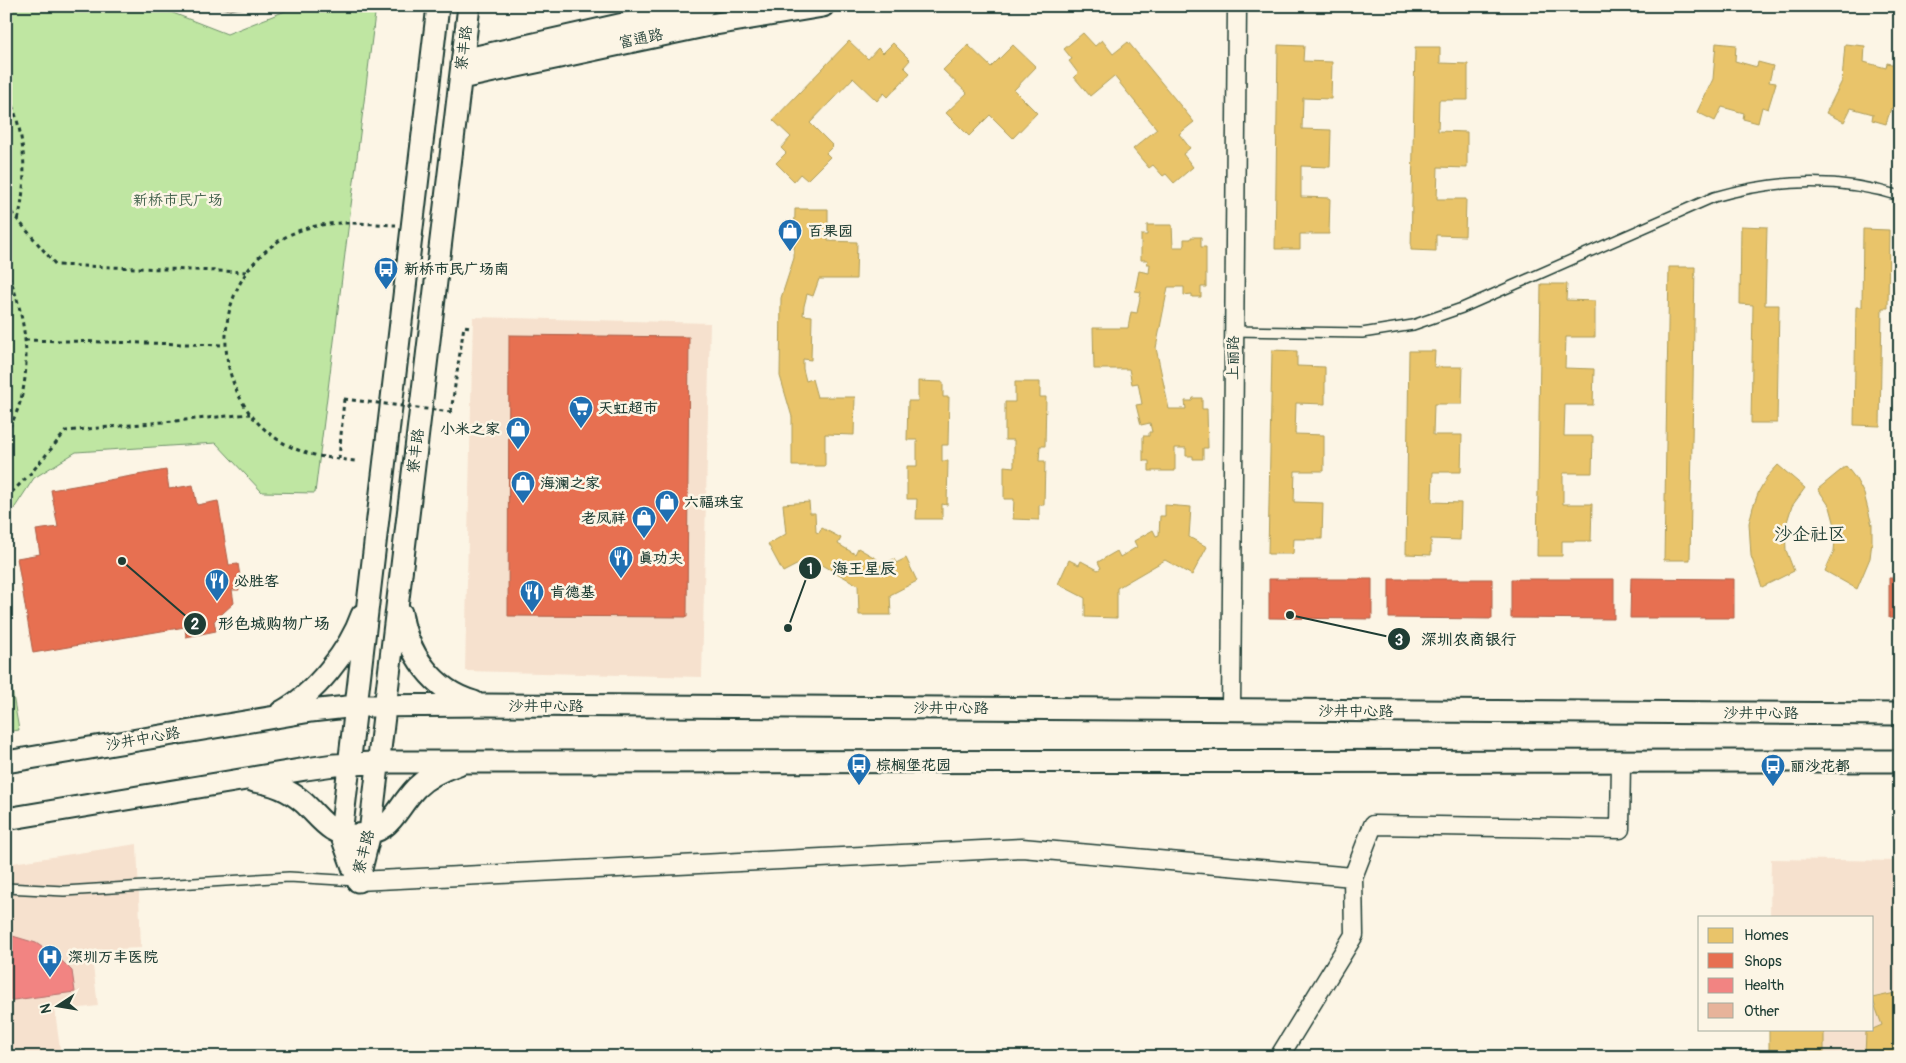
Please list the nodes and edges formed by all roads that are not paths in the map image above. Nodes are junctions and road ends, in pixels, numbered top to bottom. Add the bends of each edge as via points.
1 (438, 6) edge
2 (469, 6) edge
3 (704, 6) edge
4 (823, 6) edge
5 (1236, 6) edge
6 (462, 69) junction
7 (1900, 196) edge
8 (1234, 331) junction
9 (399, 594) junction
10 (369, 596) junction
11 (486, 705) junction
12 (356, 706) junction
13 (385, 706) junction
14 (1231, 710) junction
15 (1900, 714) edge
16 (268, 718) junction
17 (468, 761) junction
18 (1621, 761) junction
19 (1900, 761) edge
20 (6, 762) edge
21 (379, 762) junction
22 (349, 764) junction
23 (244, 780) junction
24 (6, 819) edge
25 (370, 833) junction
26 (341, 834) junction
27 (1353, 877) junction
28 (358, 881) junction
29 (6, 888) edge
30 (1279, 1057) edge

1 - 10 street, 寮丰路
2 - 6 street, 寮丰路
3 - 6 street, 富通路
4 - 6 street, 富通路
5 - 8 street, 上丽路
6 - 9 street, 寮丰路
7 - 8 lane via 1825,181 1741,189 1714,197 1462,308 1413,325 1362,333
8 - 14 street, 上丽路
9 - 11 street via 405,633 418,661 454,695
9 - 13 street, 寮丰路
10 - 12 street, 寮丰路
10 - 16 street via 361,619 328,672 293,706
11 - 13 street, 沙井中心路
11 - 14 street, 沙井中心路
12 - 13 street, 沙井中心路
12 - 16 street, 沙井中心路
12 - 22 street, 寮丰路
13 - 21 street, 寮丰路
14 - 15 street, 沙井中心路
16 - 20 street, 沙井中心路
17 - 18 street
17 - 21 street
17 - 25 street via 441,771 418,786 393,819
18 - 19 street
18 - 27 street via 1620,829 1373,825
21 - 22 street
21 - 25 street, 寮丰路
22 - 23 street
22 - 26 street, 寮丰路
23 - 24 street
23 - 26 street via 270,783 293,794 324,824
25 - 26 street
25 - 28 street, 寮丰路
26 - 28 street, 寮丰路
27 - 28 street via 1022,848
27 - 30 street via 1354,935
28 - 29 lane via 289,877 64,891

